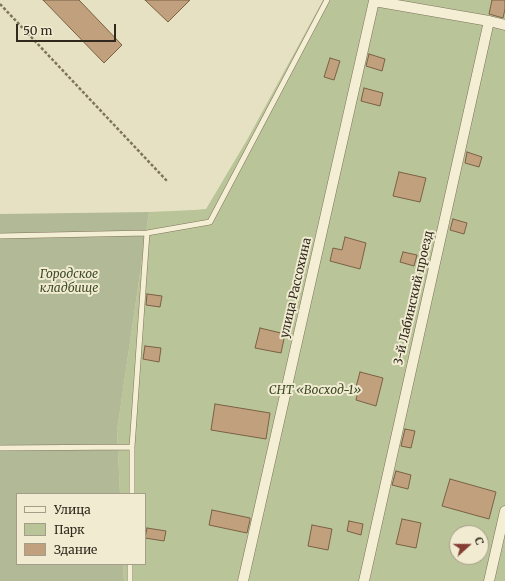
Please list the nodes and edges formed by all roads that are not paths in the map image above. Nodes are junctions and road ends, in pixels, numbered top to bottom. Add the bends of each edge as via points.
1 (327, 0) edge
2 (372, 0) edge
3 (490, 21) junction
4 (505, 25) edge
5 (147, 233) junction
6 (0, 236) edge
7 (132, 447) junction
8 (0, 448) edge
9 (132, 493) edge
10 (505, 511) edge
11 (130, 565) edge
12 (130, 581) edge
13 (243, 581) edge
14 (364, 581) edge
15 (489, 581) edge

1 - 5 lane via 210,222
2 - 3 street
2 - 13 street, улица Рассохина
3 - 4 street
3 - 14 street, 3-й Лабинский проезд
5 - 6 lane
5 - 7 lane
7 - 8 lane
7 - 9 lane
10 - 15 street
11 - 12 lane

